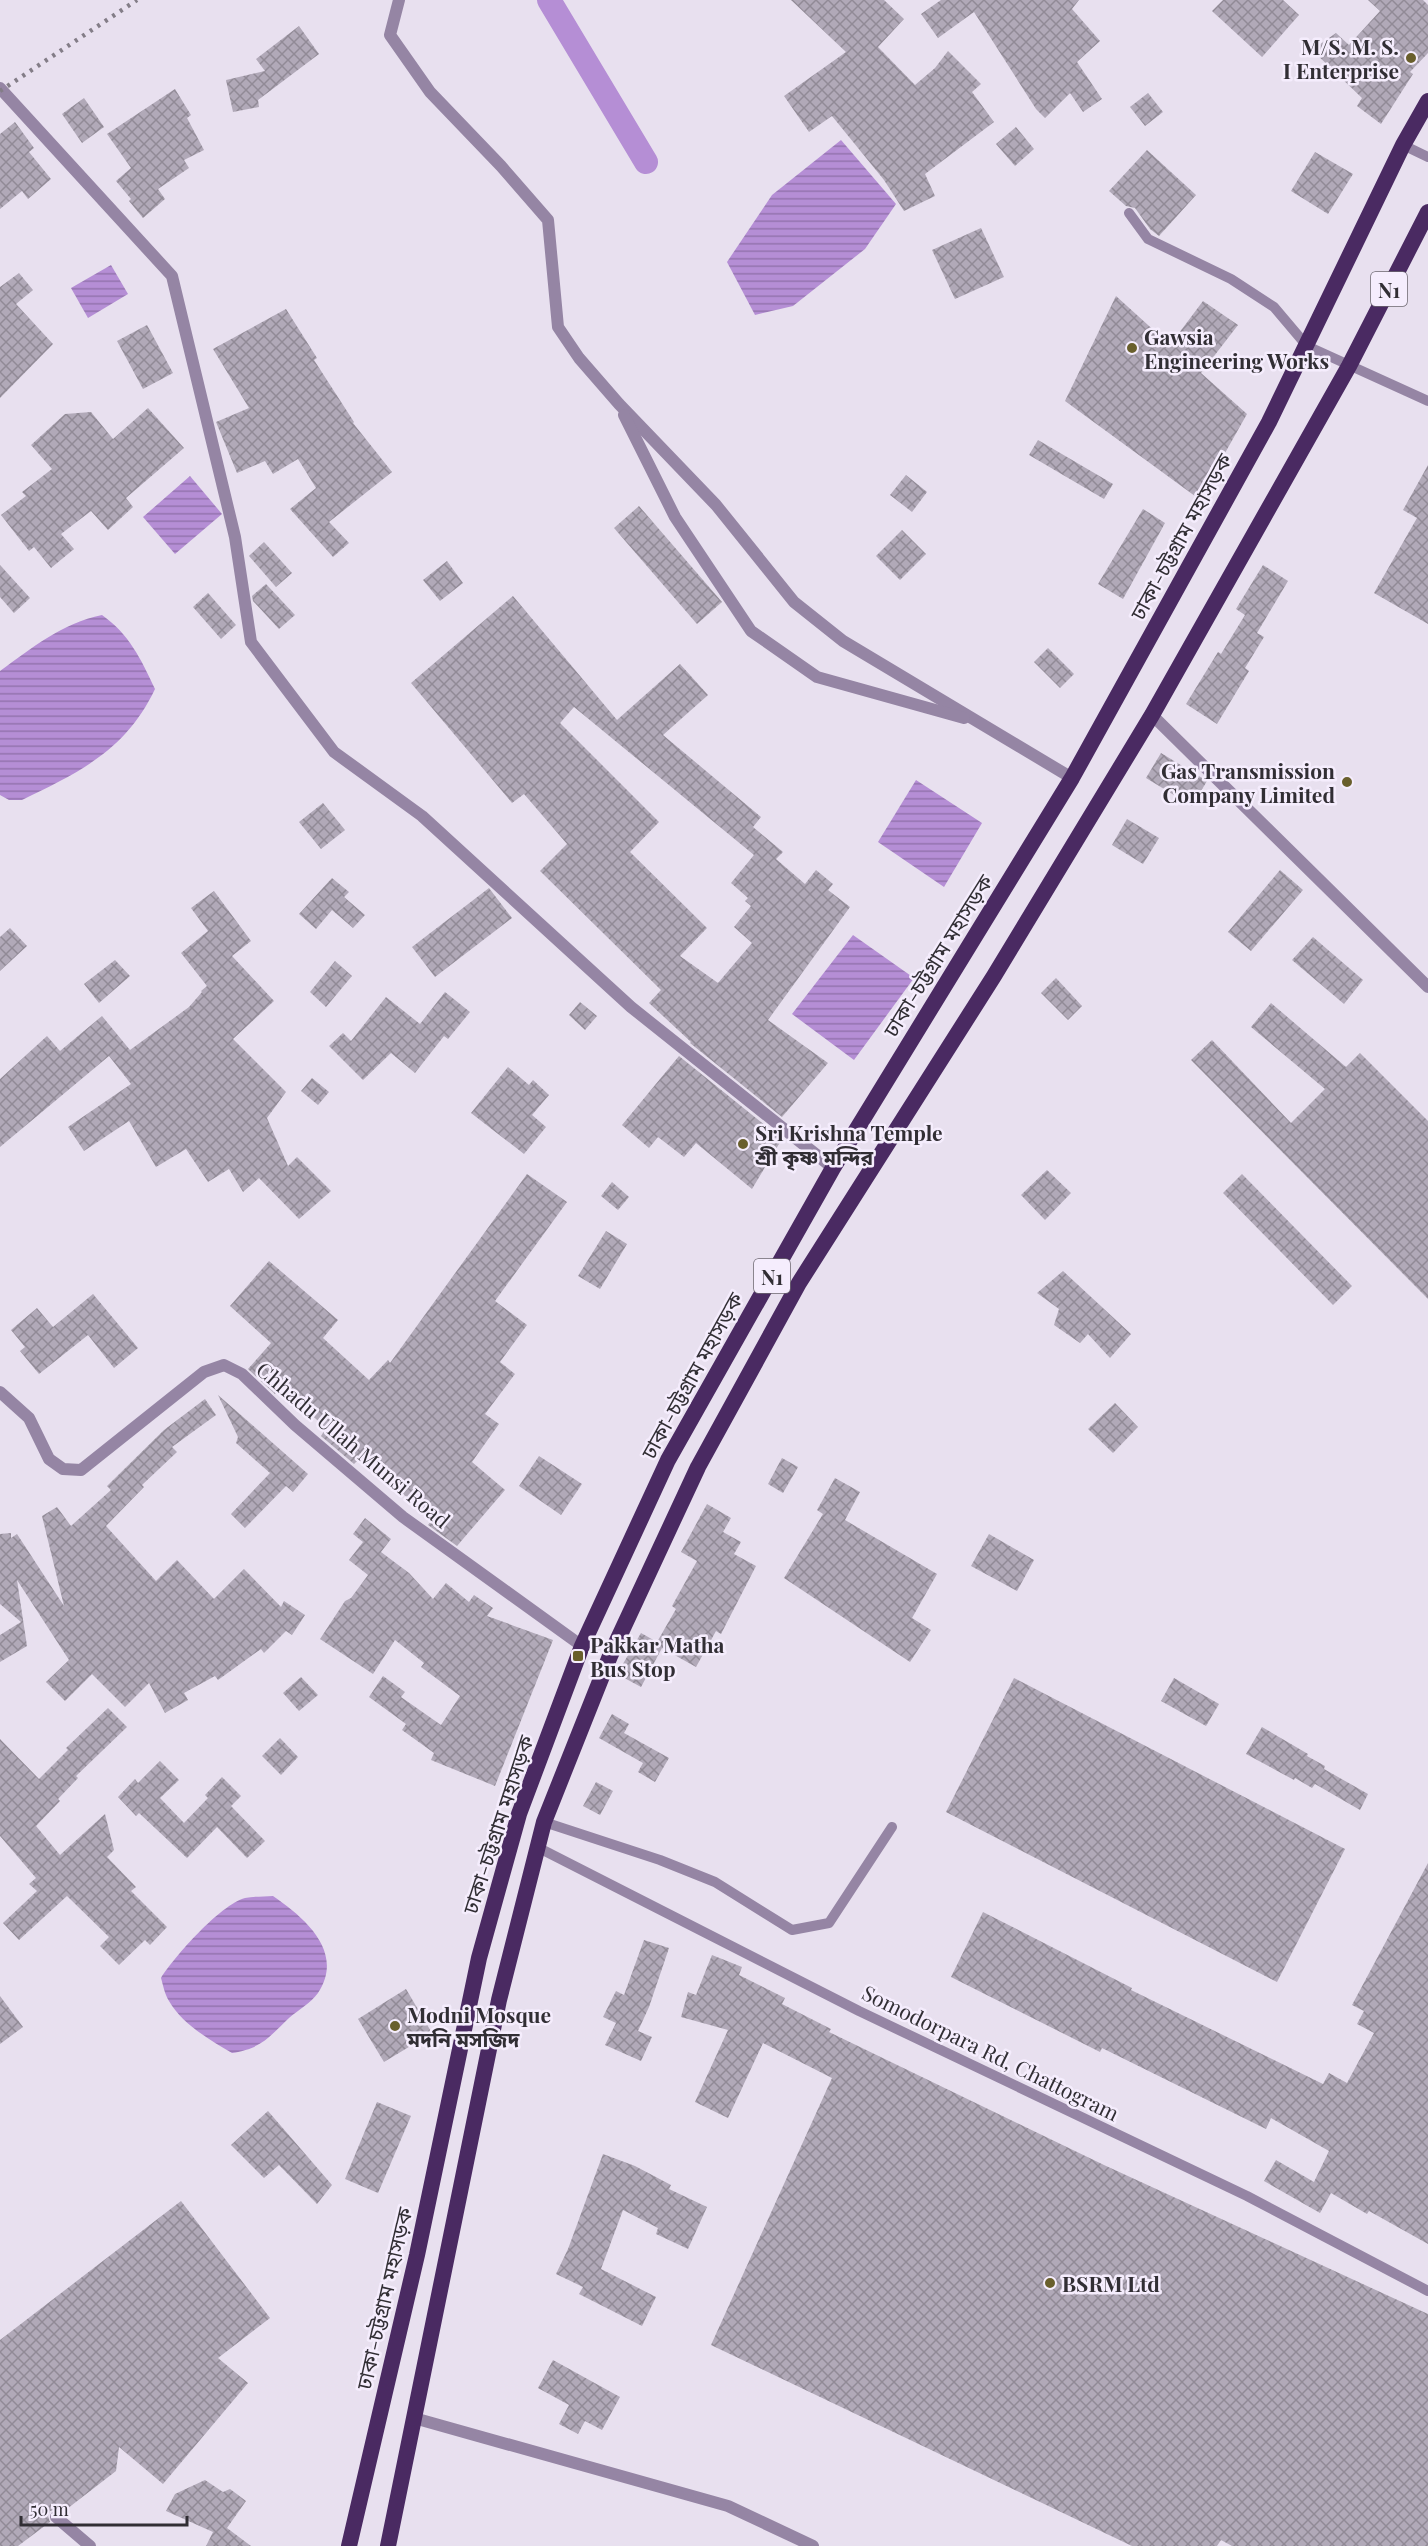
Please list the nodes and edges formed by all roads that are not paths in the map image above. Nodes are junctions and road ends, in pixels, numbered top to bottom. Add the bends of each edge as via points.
1 (399, 0) edge
2 (0, 88) edge
3 (1428, 101) edge
4 (1403, 145) junction
5 (1428, 157) edge
6 (1428, 212) edge
7 (1129, 213) dead end
8 (1308, 346) junction
9 (1349, 366) junction
10 (1428, 401) edge
11 (619, 404) junction
12 (1152, 715) junction
13 (977, 721) junction
14 (1072, 778) junction
15 (1428, 987) edge
16 (833, 1168) junction
17 (0, 1392) edge
18 (582, 1646) junction
19 (544, 1822) junction
20 (892, 1827) dead end
21 (537, 1847) junction
22 (1428, 2291) edge
23 (414, 2418) junction
24 (56, 2517) dead end
25 (90, 2546) edge
26 (349, 2546) edge
27 (388, 2546) edge
28 (813, 2546) edge

1 - 11 street via 390,35 430,92 548,220 558,327
2 - 16 street via 172,276 236,537 251,642 334,752 422,816 631,1007
3 - 4 highway, ঢাকা-চট্টগ্রাম মহাসড়ক / N1
4 - 5 lane
4 - 8 highway, ঢাকা-চট্টগ্রাম মহাসড়ক / N1
6 - 9 highway, ঢাকা-চট্টগ্রাম মহাসড়ক / N1
7 - 8 lane via 1148,239 1231,279 1274,307
8 - 9 lane
8 - 14 highway, ঢাকা-চট্টগ্রাম মহাসড়ক / N1
9 - 10 lane
9 - 12 highway, ঢাকা-চট্টগ্রাম মহাসড়ক / N1
11 - 13 street via 716,505 794,602 843,641
11 - 13 street via 675,516 751,631 817,677
12 - 15 street
12 - 19 highway, ঢাকা-চট্টগ্রাম মহাসড়ক / N1 via 994,976 799,1283 688,1488 610,1656
13 - 14 street
14 - 16 highway, ঢাকা-চট্টগ্রাম মহাসড়ক / N1
16 - 18 highway, ঢাকা-চট্টগ্রাম মহাসড়ক / N1 via 668,1460
17 - 18 street, Chhadu Ullah Munsi Road via 29,1418 49,1459 63,1468 81,1470 204,1372 224,1365 242,1374 403,1517
18 - 26 highway, ঢাকা-চট্টগ্রাম মহাসড়ক / N1 via 519,1814 479,1958 417,2255
19 - 20 lane via 715,1882 792,1930 829,1923
19 - 21 highway, ঢাকা-চট্টগ্রাম মহাসড়ক / N1
21 - 22 lane, Somodorpara Rd, Chattogram via 859,2011 1247,2196
21 - 23 highway, ঢাকা-চট্টগ্রাম মহাসড়ক / N1 via 499,2000
23 - 27 highway, ঢাকা-চট্টগ্রাম মহাসড়ক / N1
23 - 28 street via 728,2506
24 - 25 street

